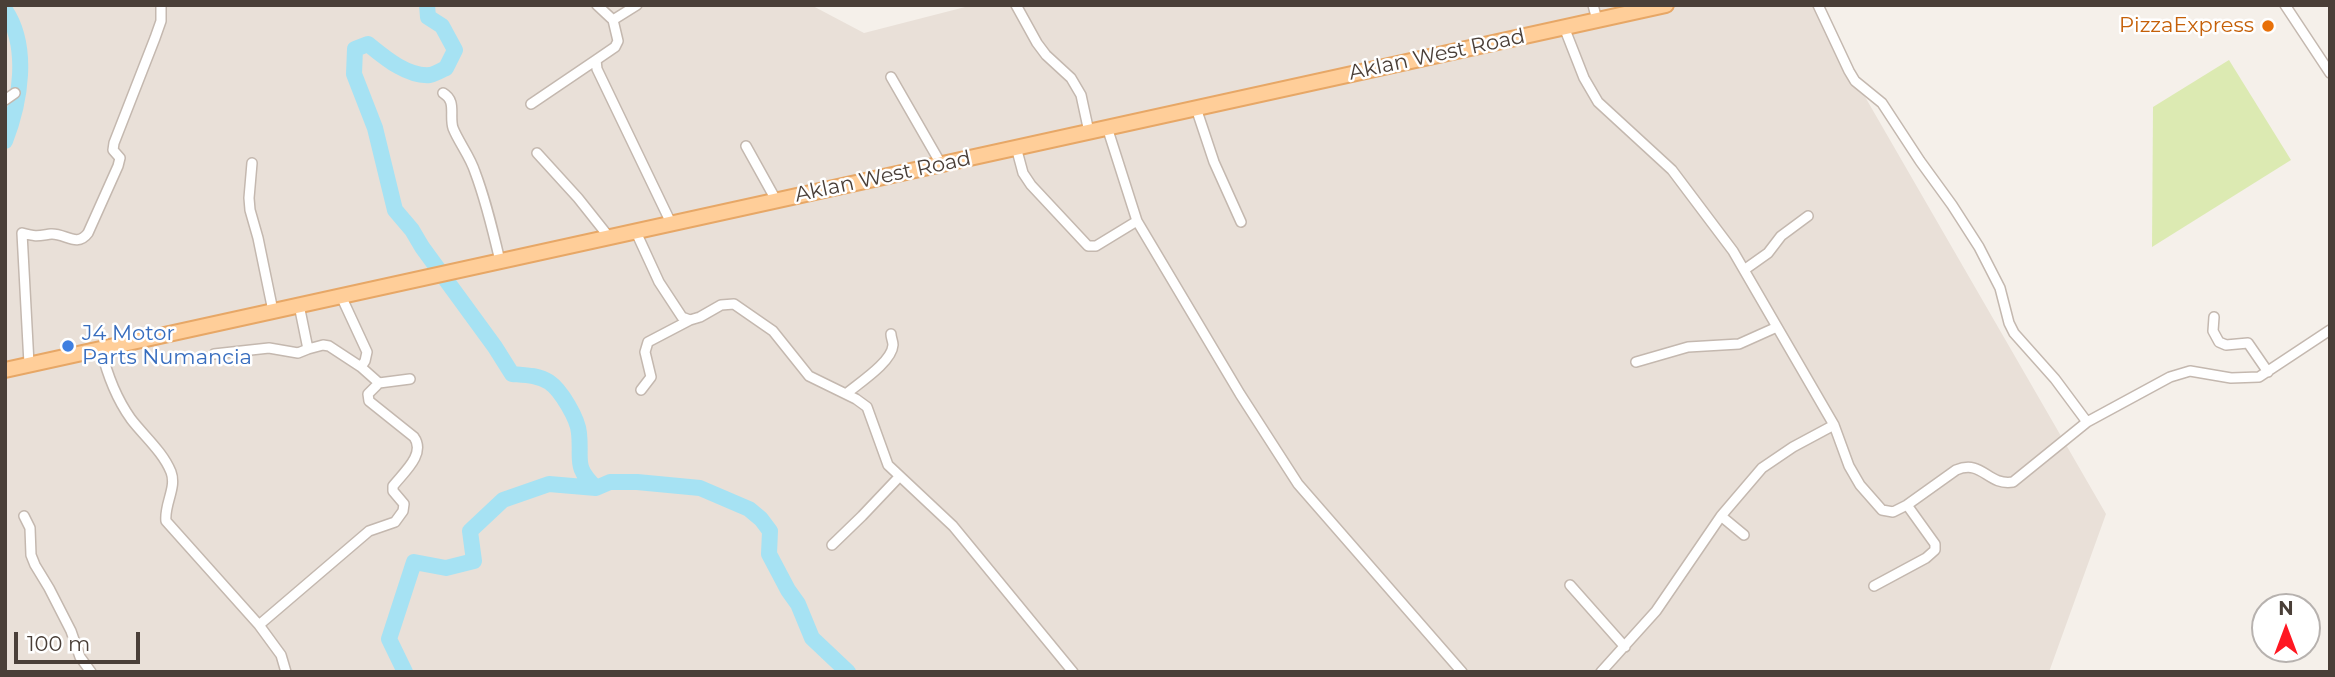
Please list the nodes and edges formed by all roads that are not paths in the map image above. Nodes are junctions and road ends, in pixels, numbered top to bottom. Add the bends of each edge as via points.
1 (161, 5) edge
2 (597, 5) edge
3 (637, 5) edge
4 (1016, 5) edge
5 (1593, 5) edge
6 (1666, 5) edge
7 (1818, 5) edge
8 (2286, 5) edge
9 (613, 20) junction
10 (1597, 20) junction
11 (1564, 27) junction
12 (596, 60) junction
13 (2330, 73) edge
14 (891, 77) dead end
15 (15, 93) dead end
16 (443, 93) dead end
17 (5, 100) edge
18 (531, 104) dead end
19 (1196, 108) junction
20 (1107, 127) junction
21 (1089, 132) junction
22 (746, 146) dead end
23 (1016, 147) junction
24 (537, 153) dead end
25 (252, 163) dead end
26 (941, 164) junction
27 (776, 200) junction
28 (1808, 216) dead end
29 (1137, 221) junction
30 (1241, 222) dead end
31 (671, 223) junction
32 (636, 232) junction
33 (609, 237) junction
34 (500, 261) junction
35 (1744, 270) junction
36 (341, 296) junction
37 (299, 305) junction
38 (273, 311) junction
39 (2214, 317) dead end
40 (690, 320) junction
41 (1777, 327) junction
42 (2330, 330) edge
43 (891, 334) dead end
44 (101, 349) junction
45 (308, 349) junction
46 (214, 354) dead end
47 (1636, 362) dead end
48 (29, 364) junction
49 (361, 367) junction
50 (5, 370) edge
51 (2268, 372) junction
52 (410, 379) dead end
53 (379, 383) junction
54 (641, 390) dead end
55 (846, 394) junction
56 (2087, 422) junction
57 (1834, 425) junction
58 (899, 477) junction
59 (1907, 505) junction
60 (24, 516) dead end
61 (1721, 516) junction
62 (1744, 535) dead end
63 (832, 545) dead end
64 (1570, 585) dead end
65 (1874, 586) dead end
66 (259, 625) junction
67 (1625, 647) junction
68 (91, 672) edge
69 (286, 672) edge
70 (1073, 672) edge
71 (1462, 672) edge
72 (1601, 672) edge

1 - 48 street via 155,38 114,143 118,166 88,233 77,241 22,233
2 - 9 street
3 - 9 street
4 - 21 street via 1037,43 1081,95
5 - 10 street
6 - 10 main road, Aklan West Road
7 - 56 street via 1855,81 1882,103 1979,247 2000,288 2014,333
8 - 13 street
9 - 12 street via 618,41
10 - 11 main road, Aklan West Road
11 - 19 main road, Aklan West Road
11 - 35 street via 1598,102 1672,170
12 - 18 street
12 - 31 street
14 - 26 street
15 - 17 street
16 - 34 street via 452,103 453,127 483,193
19 - 20 main road, Aklan West Road
19 - 30 street
20 - 21 main road, Aklan West Road
20 - 29 street
21 - 23 main road, Aklan West Road
22 - 27 street
23 - 26 main road, Aklan West Road
23 - 29 street via 1031,185 1088,246 1096,246
24 - 33 street
25 - 38 street via 250,210
26 - 27 main road, Aklan West Road
27 - 31 main road, Aklan West Road
28 - 35 street
29 - 71 street via 1298,484
31 - 32 main road, Aklan West Road
32 - 33 main road, Aklan West Road
32 - 40 street via 670,301
33 - 34 main road, Aklan West Road
34 - 36 main road, Aklan West Road
35 - 41 street
36 - 37 main road, Aklan West Road
36 - 49 street via 367,352
37 - 38 main road, Aklan West Road
37 - 45 street
38 - 44 main road, Aklan West Road
39 - 51 street via 2219,342 2248,343
40 - 54 street via 648,342 645,352 651,377
40 - 55 street via 721,305 734,304 773,331 809,376
41 - 47 street via 1739,345 1688,347
41 - 57 street
42 - 51 street
43 - 55 street via 891,354
44 - 48 main road, Aklan West Road
44 - 66 street via 107,376 130,418 171,471 166,520
45 - 46 street
45 - 49 street via 329,346
48 - 50 main road, Aklan West Road
49 - 53 street
51 - 56 street via 2247,379 2180,373
52 - 53 street
53 - 66 street via 368,394 369,401 418,443 419,452 393,486 404,511 396,522 354,542
55 - 58 street via 867,407 888,465
56 - 59 street via 2013,482 2004,484 1976,467 1965,467
57 - 59 street via 1849,466 1882,510 1893,512
57 - 61 street via 1762,468
58 - 63 street
58 - 70 street via 953,526
59 - 65 street via 1935,550
60 - 68 street via 35,565
61 - 62 street
61 - 67 street via 1656,611
64 - 67 street
66 - 69 street via 281,654
67 - 72 street

